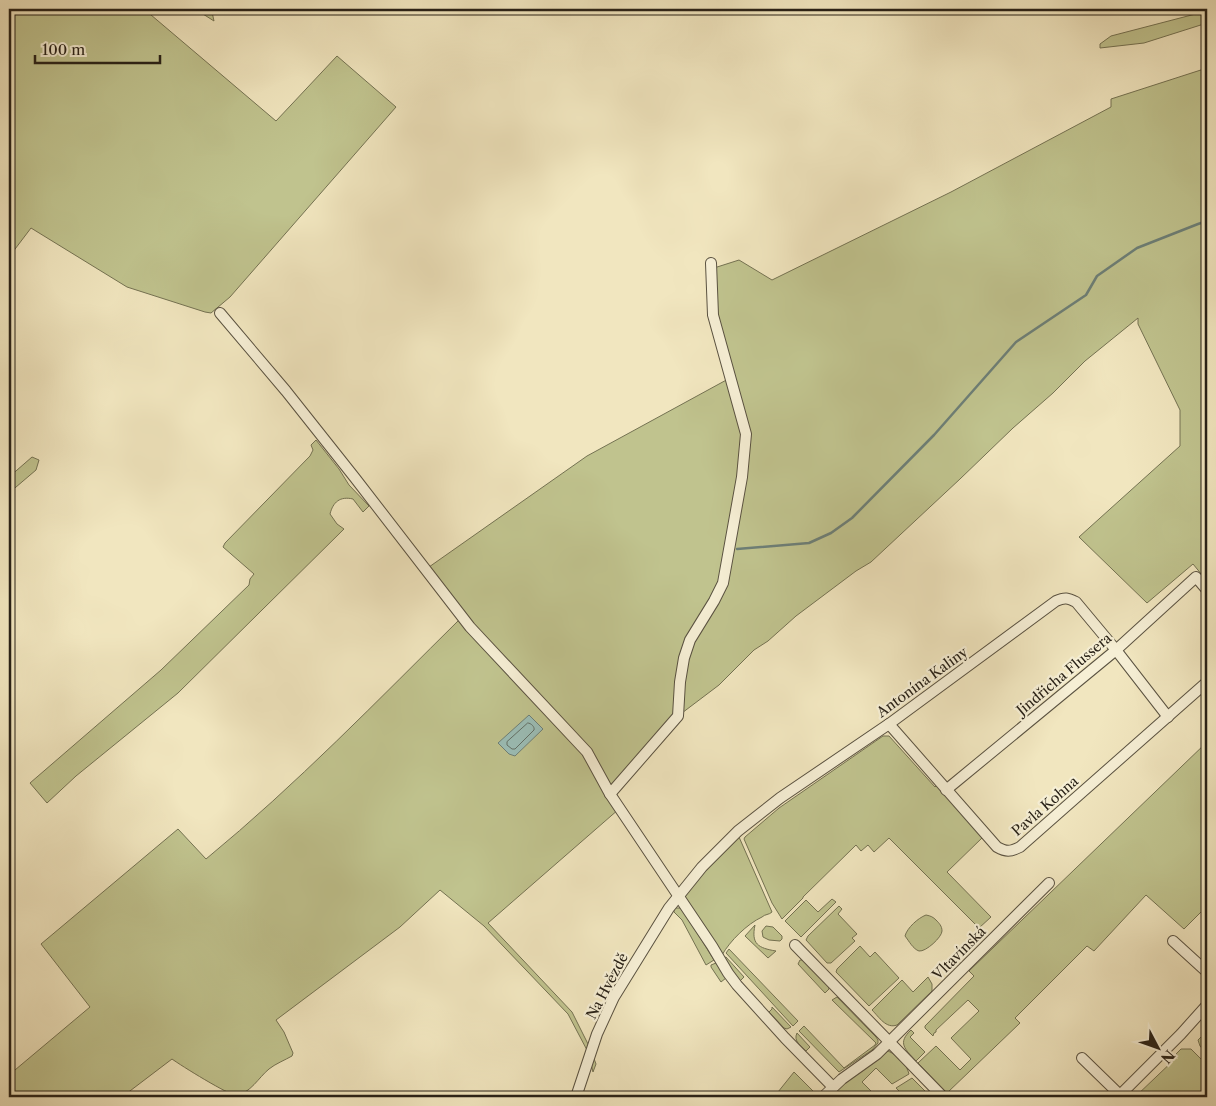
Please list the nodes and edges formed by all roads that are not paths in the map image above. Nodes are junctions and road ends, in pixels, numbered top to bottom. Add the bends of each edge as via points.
1 (711, 264) dead end
2 (220, 313) dead end
3 (1207, 590) edge
4 (1116, 650) junction
5 (1207, 682) edge
6 (1168, 717) junction
7 (889, 724) junction
8 (946, 790) junction
9 (610, 794) junction
10 (1049, 883) dead end
11 (678, 895) junction
12 (1173, 941) dead end
13 (795, 944) dead end
14 (1207, 972) edge
15 (1207, 1006) edge
16 (889, 1042) junction
17 (1082, 1058) dead end
18 (833, 1087) junction
19 (1119, 1096) edge
20 (576, 1097) edge
21 (823, 1097) edge
22 (943, 1097) edge

1 - 9 street via 714,315 746,434 742,477 723,583 690,640 680,682 678,716
2 - 9 street via 286,391 470,627 587,752
3 - 4 street, Jindřicha Flussera via 1194,573
4 - 6 street, Antonína Kaliny
4 - 7 street, Antonína Kaliny via 1076,602 1064,598
4 - 8 street, Jindřicha Flussera
5 - 6 street, Pavla Kohna
6 - 8 street, Pavla Kohna via 1011,852 997,846
7 - 8 street, Pavla Kohna
7 - 11 street, Antonína Kaliny via 780,798 738,831
9 - 11 street
10 - 16 street, Vltavínská
11 - 18 street via 737,985
11 - 20 street, Na Hvězdě via 614,997 597,1034
12 - 14 street
13 - 16 street
15 - 19 street
16 - 18 street, Vltavínská
16 - 22 street
17 - 19 street
18 - 21 street, Vltavínská

